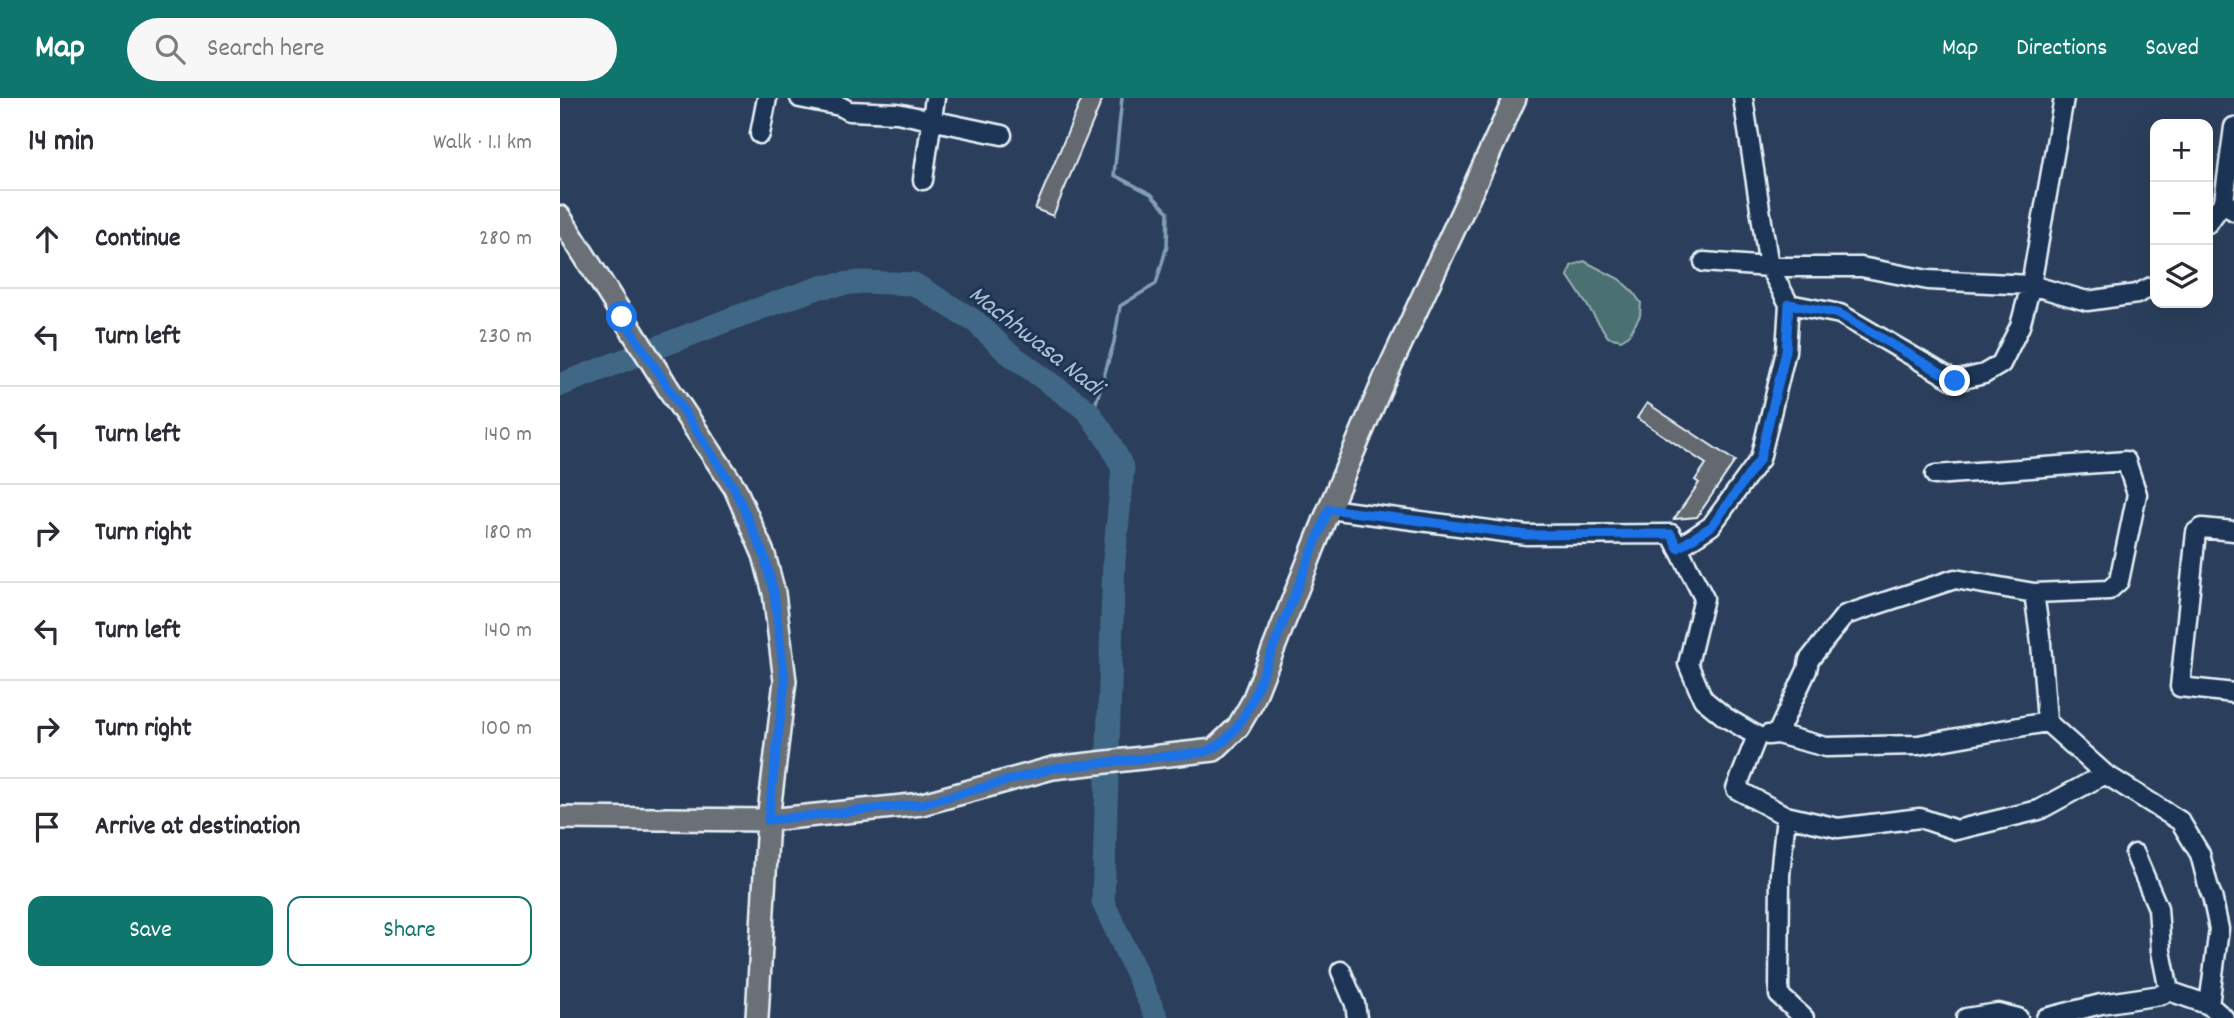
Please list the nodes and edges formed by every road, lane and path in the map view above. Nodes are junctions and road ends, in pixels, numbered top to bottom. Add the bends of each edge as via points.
1 (767, 98) edge
2 (800, 98) edge
3 (935, 98) edge
4 (1515, 98) edge
5 (1743, 98) edge
6 (2064, 98) edge
7 (932, 122) junction
8 (2234, 127) edge
9 (760, 134) dead end
10 (1002, 135) dead end
11 (923, 180) dead end
12 (2229, 206) edge
13 (560, 217) edge
14 (2213, 219) edge
15 (1704, 262) dead end
16 (1769, 267) junction
17 (2031, 285) junction
18 (2150, 288) edge
19 (1789, 304) junction
20 (1935, 475) dead end
21 (1329, 509) junction
22 (2234, 531) edge
23 (1678, 548) junction
24 (2034, 593) junction
25 (2234, 693) edge
26 (2047, 722) junction
27 (1777, 734) junction
28 (1757, 736) junction
29 (2105, 774) junction
30 (1786, 816) junction
31 (560, 818) edge
32 (768, 820) junction
33 (2135, 854) dead end
34 (1341, 971) dead end
35 (2169, 992) junction
36 (2209, 1005) junction
37 (757, 1018) edge
38 (1357, 1018) edge
39 (1804, 1018) edge
40 (1966, 1018) edge
41 (2018, 1018) edge
42 (2046, 1018) edge
43 (2224, 1018) edge

1 - 9 street
2 - 7 street via 849,111 897,113
3 - 7 street
4 - 21 main road
5 - 16 street
6 - 17 street
7 - 10 street
7 - 11 street
8 - 12 street
12 - 14 street
13 - 32 main road via 734,488 764,555 774,593 785,681
15 - 16 street
16 - 17 street via 1861,267 1928,280
16 - 19 street
17 - 18 street via 2087,300 2137,294
17 - 19 street via 2020,326 2001,364 1955,381 1840,314
19 - 23 street via 1786,351 1760,459 1712,526
20 - 24 street via 2126,461 2137,494 2119,581 2109,590
21 - 23 street via 1527,535 1671,534
21 - 32 main road via 1251,703 1238,727 1214,750 1054,768 922,804
22 - 25 street via 2196,531 2180,687
23 - 28 street via 1703,598 1688,664 1703,699
24 - 26 street
24 - 27 street via 1955,579 1845,615 1809,660
26 - 27 street via 1918,745 1826,747
26 - 29 street
27 - 28 street
28 - 30 street via 1736,789
29 - 30 street via 2039,810 1956,830 1920,818 1838,828
29 - 36 street via 2180,821 2200,854 2218,929
30 - 39 street via 1780,875 1779,995
31 - 32 main road
32 - 37 main road
33 - 35 street via 2158,908
34 - 38 street
35 - 36 street
35 - 42 street
36 - 43 street
40 - 41 street via 1998,1013

